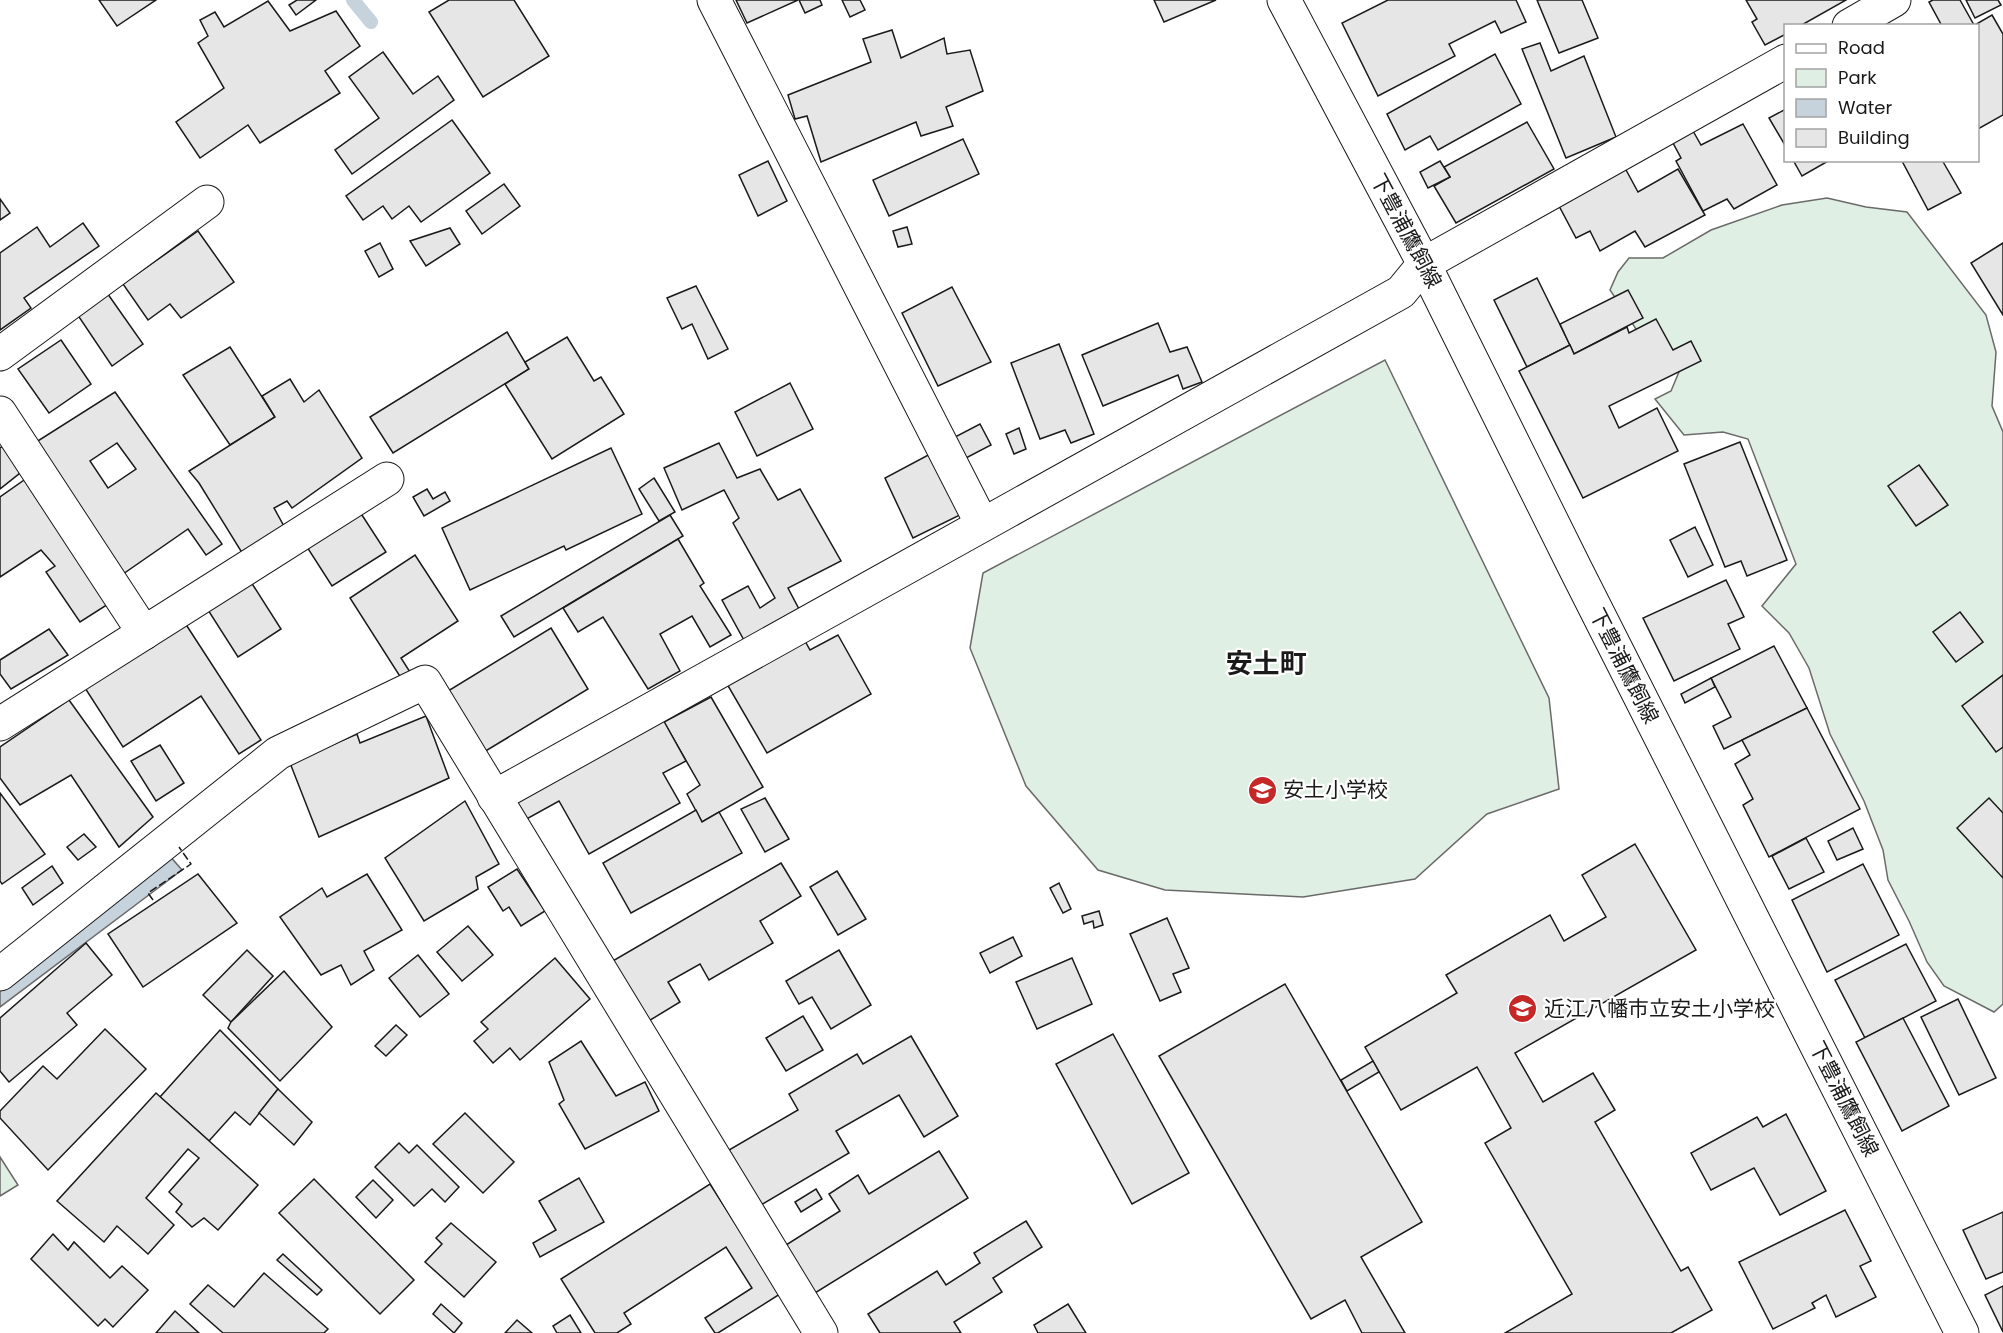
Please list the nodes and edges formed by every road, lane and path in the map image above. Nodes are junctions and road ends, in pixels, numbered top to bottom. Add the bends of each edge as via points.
1 (714, 0) edge
2 (1284, 0) edge
3 (1894, 0) edge
4 (1852, 24) edge
5 (1784, 62) edge
6 (207, 202) dead end
7 (1425, 264) junction
8 (0, 354) edge
9 (0, 413) edge
10 (387, 480) dead end
11 (982, 524) junction
12 (144, 633) junction
13 (0, 724) edge
14 (494, 797) junction
15 (0, 974) edge
16 (820, 1333) edge
17 (1962, 1333) edge

1 - 11 street
2 - 7 street, 下豊浦鷹飼線
3 - 4 street
5 - 7 street
6 - 8 street
7 - 11 street via 1401,292
7 - 17 street, 下豊浦鷹飼線
9 - 12 street
10 - 12 street
11 - 14 street
12 - 13 street
14 - 15 street via 425,682 278,753
14 - 16 street

